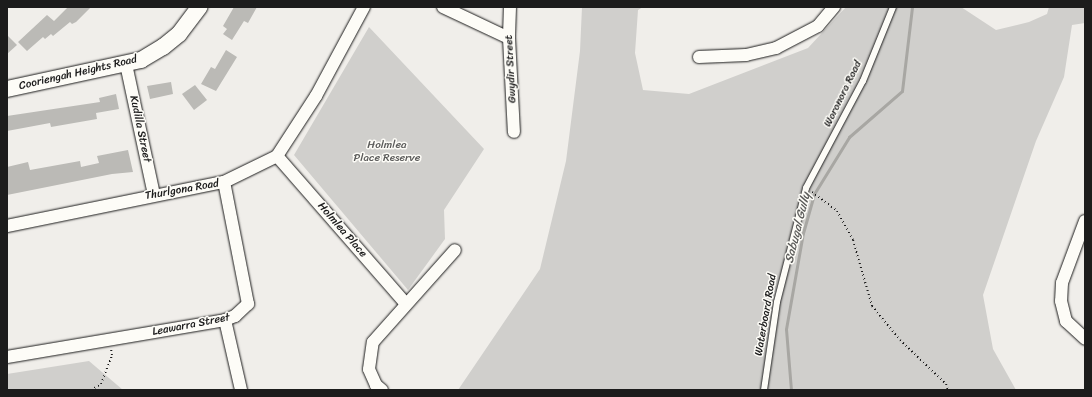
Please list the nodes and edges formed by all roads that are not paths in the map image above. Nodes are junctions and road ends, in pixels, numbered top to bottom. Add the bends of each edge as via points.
1 (199, 7) edge
2 (364, 7) edge
3 (442, 7) edge
4 (510, 7) edge
5 (834, 7) edge
6 (894, 7) edge
7 (508, 38) junction
8 (700, 57) dead end
9 (126, 64) junction
10 (7, 89) edge
11 (514, 132) dead end
12 (277, 156) junction
13 (224, 182) junction
14 (806, 188) joint
15 (154, 195) junction
16 (1085, 221) edge
17 (7, 226) edge
18 (455, 250) dead end
19 (406, 304) junction
20 (225, 320) junction
21 (1085, 339) edge
22 (7, 357) edge
23 (241, 390) edge
24 (382, 390) edge
25 (764, 390) edge

1 - 9 street, Cooriengah Heights Road via 179,34 163,47
2 - 12 street via 316,96
3 - 7 street
4 - 7 street, Gwydir Street
5 - 8 street via 818,26 776,48 746,55
6 - 14 lane, Woronora Road via 863,81
7 - 11 street, Gwydir Street
9 - 10 street, Cooriengah Heights Road
9 - 15 street, Kudilla Street
12 - 13 street, Thurlgona Road
12 - 19 street, Holmlea Place
13 - 15 street, Thurlgona Road
13 - 20 street, Leawarra Street via 248,304 235,316
14 - 25 lane, Waterboard Road via 777,302
15 - 17 street, Thurlgona Road
16 - 21 street via 1062,283 1061,301 1066,321
18 - 19 street
19 - 24 street via 373,342 369,369 376,385
20 - 22 street, Leawarra Street
20 - 23 street

